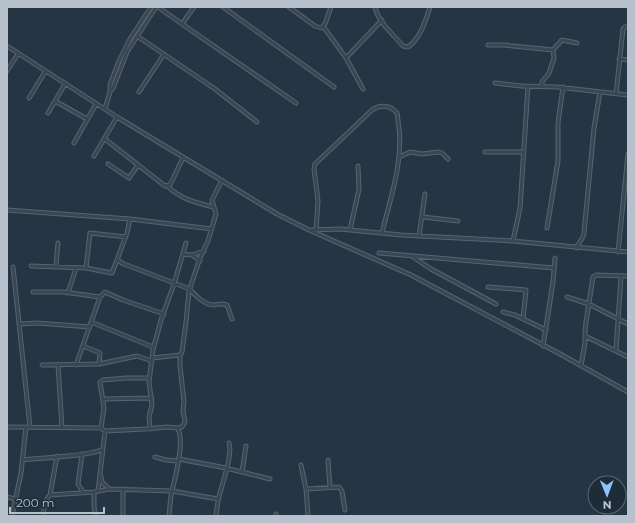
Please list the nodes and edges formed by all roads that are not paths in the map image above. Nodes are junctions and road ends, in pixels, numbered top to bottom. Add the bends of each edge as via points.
1 (150, 7) edge
2 (157, 7) edge
3 (194, 7) edge
4 (223, 7) edge
5 (289, 7) edge
6 (331, 7) edge
7 (375, 7) edge
8 (430, 7) edge
9 (382, 20) junction
10 (182, 24) junction
11 (323, 26) junction
12 (628, 26) edge
13 (137, 36) junction
14 (578, 43) dead end
15 (7, 46) edge
16 (488, 46) dead end
17 (553, 50) junction
18 (18, 54) junction
19 (164, 54) junction
20 (346, 58) junction
21 (619, 59) junction
22 (628, 60) edge
23 (7, 71) edge
24 (45, 72) junction
25 (64, 84) junction
26 (495, 84) dead end
27 (528, 86) junction
28 (542, 86) junction
29 (334, 87) dead end
30 (563, 87) junction
31 (363, 89) dead end
32 (110, 92) junction
33 (139, 92) dead end
34 (600, 92) junction
35 (616, 94) junction
36 (628, 95) edge
37 (29, 98) dead end
38 (55, 101) junction
39 (296, 103) dead end
40 (96, 104) junction
41 (105, 109) junction
42 (48, 113) dead end
43 (117, 117) junction
44 (87, 118) junction
45 (257, 122) dead end
46 (105, 139) junction
47 (74, 143) dead end
48 (485, 152) dead end
49 (524, 152) junction
50 (628, 154) edge
51 (94, 156) dead end
52 (399, 157) junction
53 (183, 158) junction
54 (448, 159) dead end
55 (108, 164) dead end
56 (138, 165) junction
57 (358, 166) dead end
58 (222, 180) junction
59 (167, 186) junction
60 (425, 194) dead end
61 (214, 207) junction
62 (7, 210) edge
63 (423, 217) junction
64 (130, 219) junction
65 (458, 221) dead end
66 (547, 228) dead end
67 (212, 229) junction
68 (309, 230) junction
69 (316, 230) junction
70 (350, 230) junction
71 (382, 233) junction
72 (419, 236) junction
73 (126, 237) junction
74 (513, 240) junction
75 (58, 243) dead end
76 (186, 243) dead end
77 (576, 248) junction
78 (204, 251) junction
79 (618, 252) junction
80 (628, 252) edge
81 (379, 253) dead end
82 (183, 254) junction
83 (192, 255) junction
84 (411, 256) junction
85 (555, 258) dead end
86 (117, 260) junction
87 (200, 261) junction
88 (31, 266) dead end
89 (56, 266) junction
90 (13, 267) dead end
91 (76, 268) junction
92 (86, 268) junction
93 (554, 268) junction
94 (622, 276) junction
95 (628, 276) edge
96 (175, 283) junction
97 (488, 287) dead end
98 (190, 288) junction
99 (33, 292) dead end
100 (68, 293) junction
101 (100, 297) junction
102 (567, 297) dead end
103 (496, 304) dead end
104 (589, 304) junction
105 (503, 312) dead end
106 (164, 314) junction
107 (232, 319) dead end
108 (523, 319) junction
109 (618, 319) junction
110 (91, 322) junction
111 (19, 324) junction
112 (628, 324) edge
113 (90, 327) junction
114 (546, 330) junction
115 (586, 336) junction
116 (83, 346) junction
117 (543, 346) junction
118 (154, 347) junction
119 (616, 351) junction
120 (180, 355) junction
121 (628, 357) edge
122 (152, 359) junction
123 (99, 364) junction
124 (42, 365) dead end
125 (58, 365) junction
126 (76, 365) junction
127 (581, 366) junction
128 (149, 378) junction
129 (628, 392) edge
130 (152, 398) junction
131 (103, 399) junction
132 (7, 427) edge
133 (28, 427) junction
134 (62, 428) junction
135 (101, 428) junction
136 (177, 428) junction
137 (150, 429) junction
138 (105, 430) junction
139 (229, 443) dead end
140 (246, 446) dead end
141 (103, 448) junction
142 (99, 452) junction
143 (82, 454) junction
144 (103, 455) junction
145 (57, 456) junction
146 (155, 457) dead end
147 (23, 460) junction
148 (179, 460) junction
149 (328, 460) dead end
150 (301, 465) dead end
151 (226, 468) junction
152 (242, 472) junction
153 (100, 476) junction
154 (270, 479) dead end
155 (330, 487) junction
156 (109, 489) junction
157 (123, 489) junction
158 (306, 489) junction
159 (96, 491) junction
160 (172, 491) junction
161 (82, 492) junction
162 (50, 495) junction
163 (7, 497) edge
164 (16, 499) junction
165 (218, 499) junction
166 (345, 510) dead end
167 (12, 516) edge
168 (44, 516) edge
169 (96, 516) edge
170 (123, 516) edge
171 (169, 516) edge
172 (216, 516) edge
173 (308, 516) edge

1 - 32 street via 119,61
2 - 10 street
2 - 13 street
3 - 10 street
4 - 29 street
5 - 11 street via 318,28
6 - 11 street
7 - 9 street
8 - 9 street via 424,26 408,47 403,46
9 - 20 street
10 - 39 street
11 - 20 street
12 - 21 street via 623,29
13 - 19 street
13 - 32 street
14 - 17 street via 562,40
15 - 18 street
16 - 17 street
17 - 28 street via 554,58
18 - 23 street
18 - 24 street
19 - 33 street
19 - 45 street
20 - 31 street
21 - 22 street
21 - 35 street
24 - 25 street
24 - 37 street
25 - 38 street
25 - 40 street
26 - 27 street
27 - 28 street
27 - 49 street
28 - 30 street
30 - 34 street
30 - 66 street via 558,123 558,161
32 - 41 street
34 - 35 street
34 - 77 street via 594,128 584,237
35 - 36 street
38 - 42 street
38 - 44 street
40 - 41 street
40 - 44 street
41 - 43 street
43 - 46 street
43 - 53 street
44 - 47 street
46 - 51 street
46 - 56 street
48 - 49 street
49 - 74 street via 520,208
50 - 79 street
52 - 54 street via 410,152 439,152
52 - 69 street via 397,113 392,108 376,107 315,164 318,201
52 - 71 street
53 - 58 street
53 - 59 street via 170,185
55 - 56 street via 129,178
56 - 59 street
57 - 70 street via 358,189
58 - 61 street via 212,200
58 - 68 street via 277,214
59 - 61 street via 186,200
60 - 63 street
61 - 67 street via 216,214
62 - 64 street
63 - 65 street
63 - 72 street
64 - 67 street
64 - 73 street
67 - 78 street
68 - 69 street
68 - 117 street via 411,275
69 - 70 street
70 - 71 street
71 - 72 street
72 - 74 street
73 - 86 street
73 - 92 street via 90,233
74 - 77 street
75 - 89 street
76 - 82 street
77 - 79 street
78 - 83 street
78 - 87 street
79 - 80 street
81 - 84 street
82 - 83 street
82 - 96 street
83 - 87 street
84 - 93 street
84 - 103 street via 431,270
85 - 93 street
86 - 92 street via 112,273
86 - 96 street
87 - 98 street
88 - 89 street
89 - 91 street
90 - 111 street
91 - 92 street
91 - 100 street
93 - 114 street
94 - 95 street
94 - 104 street via 594,276
94 - 109 street
96 - 98 street
96 - 106 street
97 - 108 street via 526,290
98 - 107 street via 193,294 209,304 227,305
98 - 120 street
99 - 100 street
100 - 101 street
101 - 106 street via 105,292
101 - 110 street
102 - 104 street
104 - 109 street
104 - 115 street via 584,332
105 - 108 street
106 - 118 street
108 - 114 street
109 - 112 street
109 - 119 street
110 - 113 street
110 - 118 street
111 - 113 street
111 - 133 street
113 - 116 street
114 - 117 street
115 - 119 street
115 - 127 street
116 - 123 street via 100,353
116 - 126 street
117 - 127 street
118 - 122 street
119 - 121 street
120 - 122 street
120 - 136 street via 185,422 182,427
122 - 123 street via 137,356
122 - 128 street
123 - 126 street
124 - 125 street
125 - 126 street
125 - 134 street
127 - 129 street
128 - 130 street
128 - 131 street via 103,380 100,383
130 - 131 street
130 - 137 street
131 - 135 street
132 - 133 street
133 - 134 street
133 - 147 street
134 - 135 street
135 - 138 street
136 - 137 street
136 - 148 street via 180,432
137 - 138 street
138 - 141 street
139 - 151 street
140 - 152 street
141 - 142 street
141 - 144 street
142 - 143 street
142 - 144 street
143 - 145 street
143 - 161 street via 78,484
144 - 153 street
145 - 147 street
145 - 162 street
146 - 148 street
147 - 164 street
148 - 151 street
148 - 160 street
149 - 155 street
150 - 158 street
151 - 152 street
151 - 165 street
152 - 154 street
153 - 156 street
153 - 159 street
155 - 158 street
155 - 166 street via 341,489
156 - 157 street
156 - 159 street
157 - 160 street
157 - 170 street
158 - 173 street
159 - 161 street
159 - 169 street
160 - 165 street
160 - 171 street
161 - 162 street
162 - 168 street via 47,498
163 - 164 street
164 - 167 street
165 - 172 street

